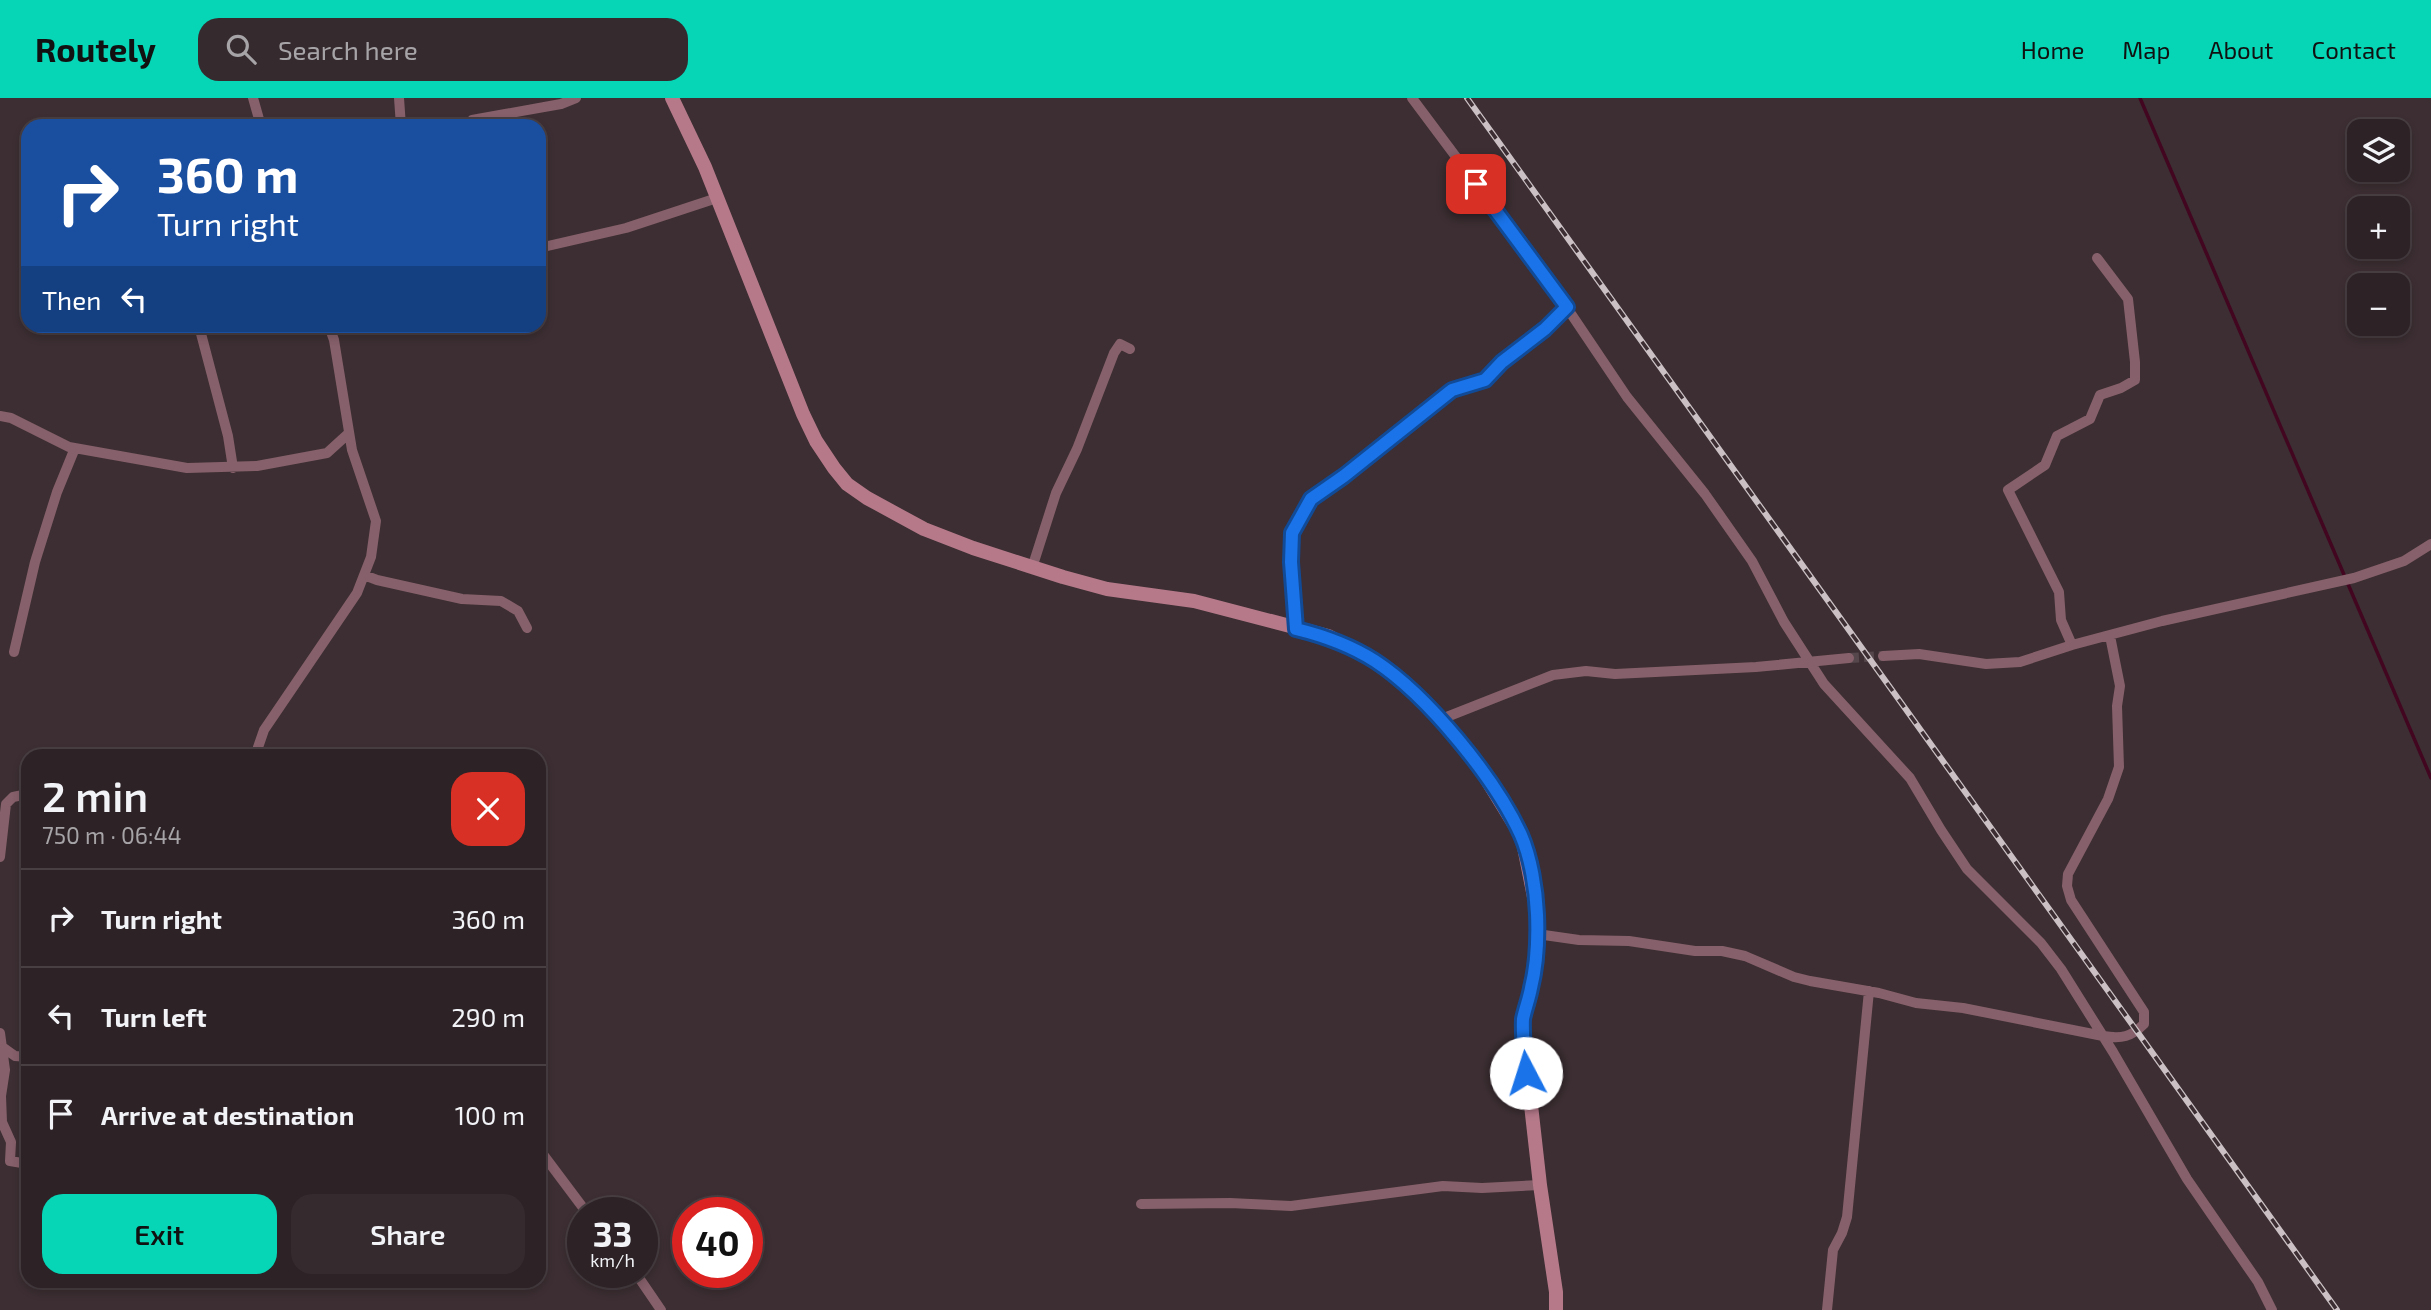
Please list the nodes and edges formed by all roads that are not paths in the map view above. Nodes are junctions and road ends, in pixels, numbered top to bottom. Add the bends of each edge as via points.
1 (253, 98) edge
2 (398, 98) edge
3 (576, 98) edge
4 (672, 98) edge
5 (1412, 98) edge
6 (259, 119) edge
7 (400, 119) edge
8 (478, 119) edge
9 (717, 198) junction
10 (546, 246) edge
11 (2097, 258) dead end
12 (1567, 307) junction
13 (201, 333) edge
14 (332, 333) edge
15 (1130, 349) dead end
16 (0, 416) edge
17 (349, 433) junction
18 (75, 448) junction
19 (233, 468) junction
20 (2431, 544) edge
21 (1032, 568) junction
22 (364, 575) junction
23 (527, 628) dead end
24 (1296, 629) junction
25 (2110, 636) junction
26 (2072, 645) junction
27 (14, 652) dead end
28 (1883, 656) tunnel mouth
29 (1849, 658) tunnel mouth
30 (1808, 662) junction
31 (1439, 720) junction
32 (257, 749) edge
33 (21, 795) edge
34 (0, 857) edge
35 (1537, 934) junction
36 (1870, 991) junction
37 (0, 1033) edge
38 (2103, 1036) junction
39 (1, 1046) edge
40 (21, 1056) edge
41 (546, 1158) edge
42 (5, 1162) edge
43 (1540, 1185) junction
44 (575, 1197) edge
45 (1141, 1204) dead end
46 (646, 1288) edge
47 (661, 1310) edge
48 (1556, 1310) edge
49 (1827, 1310) edge
50 (2272, 1310) edge

1 - 6 street
2 - 7 street
3 - 8 street
4 - 9 street
5 - 12 street
9 - 10 street via 626,228
9 - 21 street via 803,414 847,484 923,529
11 - 26 street via 2128,299 2134,380 2100,395 2090,419 2057,436 2045,465 2008,490 2059,592 2061,620
12 - 24 street via 1485,380 1452,390 1311,499 1292,533
12 - 30 street via 1627,397 1752,561
13 - 19 street
14 - 17 street
15 - 21 street via 1120,344 1114,353 1056,493
16 - 18 street
17 - 19 street via 327,453
17 - 22 street via 376,521
18 - 19 street via 187,468
18 - 27 street via 35,562
20 - 25 street via 2404,561 2354,578
21 - 24 street via 1107,589 1194,601
22 - 23 street via 462,599 501,601 518,611
22 - 32 street via 357,593 264,730
24 - 31 street via 1328,636 1374,660
25 - 26 street
25 - 38 street via 2120,686 2119,767 2108,799 2068,874 2067,886 2071,900 2141,1007 2145,1021 2127,1037
26 - 28 street via 2020,662 1986,664 1919,654
29 - 30 street
30 - 31 street via 1553,675
30 - 38 street via 1910,778 1967,869 2041,943
31 - 35 street via 1476,762 1522,837 1532,877
33 - 34 street via 6,804
35 - 36 street via 1722,951 1794,977
35 - 43 street via 1523,1034
36 - 38 street
36 - 49 street via 1847,1217 1833,1251
37 - 39 street
38 - 50 street via 2187,1179
39 - 40 street
39 - 42 street via 5,1070 2,1122 11,1142
41 - 44 street
43 - 45 street via 1443,1186 1292,1206
43 - 48 street
46 - 47 street

